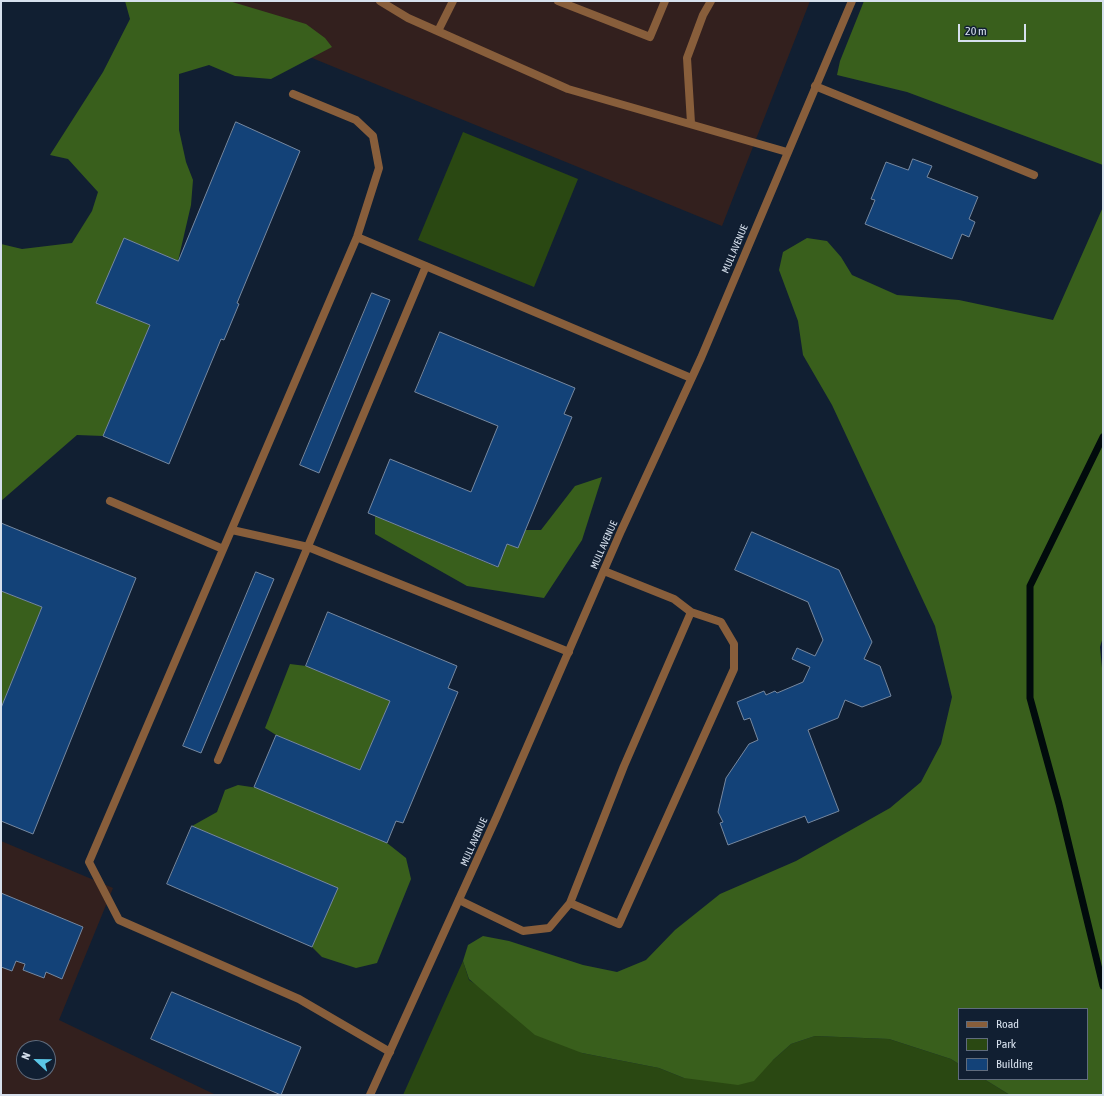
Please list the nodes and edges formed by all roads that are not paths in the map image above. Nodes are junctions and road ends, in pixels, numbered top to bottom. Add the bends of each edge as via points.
1 (380, 1) edge
2 (453, 1) edge
3 (558, 1) edge
4 (665, 1) edge
5 (711, 1) edge
6 (852, 1) edge
7 (438, 31) junction
8 (815, 86) junction
9 (293, 94) dead end
10 (691, 123) junction
11 (787, 152) junction
12 (1034, 175) dead end
13 (357, 237) junction
14 (426, 266) junction
15 (691, 378) junction
16 (110, 501) dead end
17 (232, 530) junction
18 (308, 547) junction
19 (223, 549) junction
20 (604, 571) junction
21 (691, 612) junction
22 (569, 652) junction
23 (218, 760) dead end
24 (459, 900) junction
25 (570, 903) junction
26 (390, 1052) junction
27 (370, 1095) edge

1 - 7 street via 408,18
2 - 7 street
3 - 4 street via 650,37
5 - 10 street via 703,14 687,58
6 - 8 street, MULL AVENUE
7 - 10 street via 568,89
8 - 11 street, MULL AVENUE
8 - 12 street
9 - 13 street via 356,120 373,136 379,168
10 - 11 street
11 - 15 street, MULL AVENUE
13 - 14 street
13 - 17 street
14 - 15 street
14 - 18 street
15 - 20 street, MULL AVENUE
16 - 19 street
17 - 18 street
17 - 19 street
18 - 22 street
18 - 23 street
19 - 26 street via 89,862 119,920 299,999
20 - 21 street via 674,599
20 - 22 street, MULL AVENUE
21 - 25 street via 624,766
21 - 25 street via 721,622 734,644 734,668 620,924
22 - 24 street, MULL AVENUE
24 - 25 street via 523,931 549,928
24 - 26 street, MULL AVENUE
26 - 27 street, MULL AVENUE

